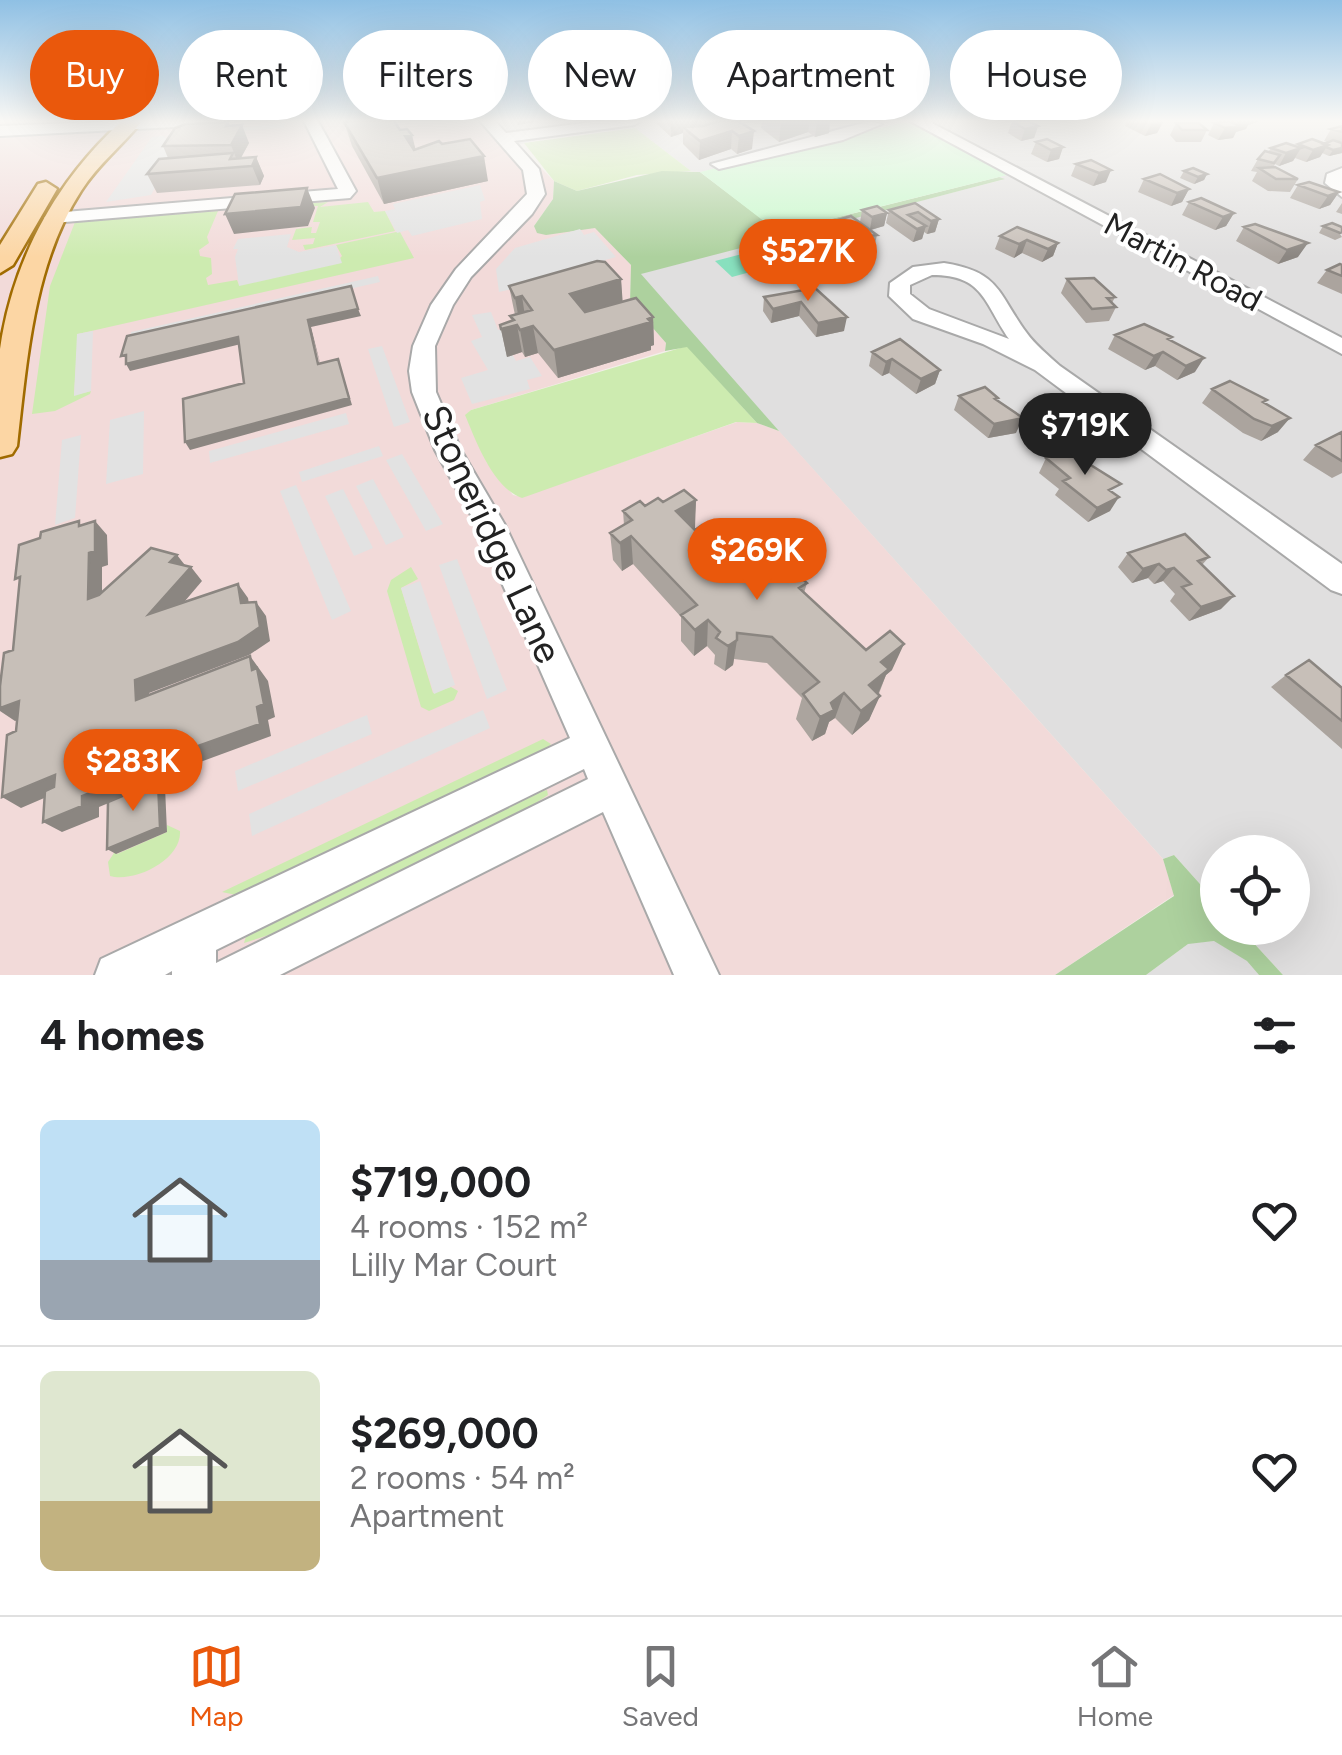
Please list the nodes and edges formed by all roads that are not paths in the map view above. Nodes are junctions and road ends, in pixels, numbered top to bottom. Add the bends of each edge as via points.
1 (68, 166) edge
2 (88, 166) edge
3 (334, 166) edge
4 (528, 166) edge
5 (1003, 166) edge
6 (1342, 173) edge
7 (1342, 192) edge
8 (53, 218) junction
9 (10, 230) edge
10 (0, 265) edge
11 (1342, 347) edge
12 (1051, 370) junction
13 (0, 446) edge
14 (1342, 581) edge
15 (592, 746) junction
16 (610, 788) junction
17 (194, 956) edge
18 (117, 975) edge
19 (232, 975) edge
20 (697, 975) edge

1 - 9 main road
2 - 8 main road
3 - 8 street via 344,194
4 - 15 street, Stoneridge Lane via 536,194 448,294 424,346 422,382 448,450 491,525
5 - 11 street, Martin Road
6 - 7 street via 1333,178
8 - 13 main road via 25,288
9 - 10 main road
12 - 12 street via 991,338 915,311 899,296 900,283 935,269 984,283 1024,344
12 - 14 street
15 - 16 street, Stoneridge Lane
15 - 17 street
16 - 19 street
16 - 20 street, Stoneridge Lane
17 - 18 street

